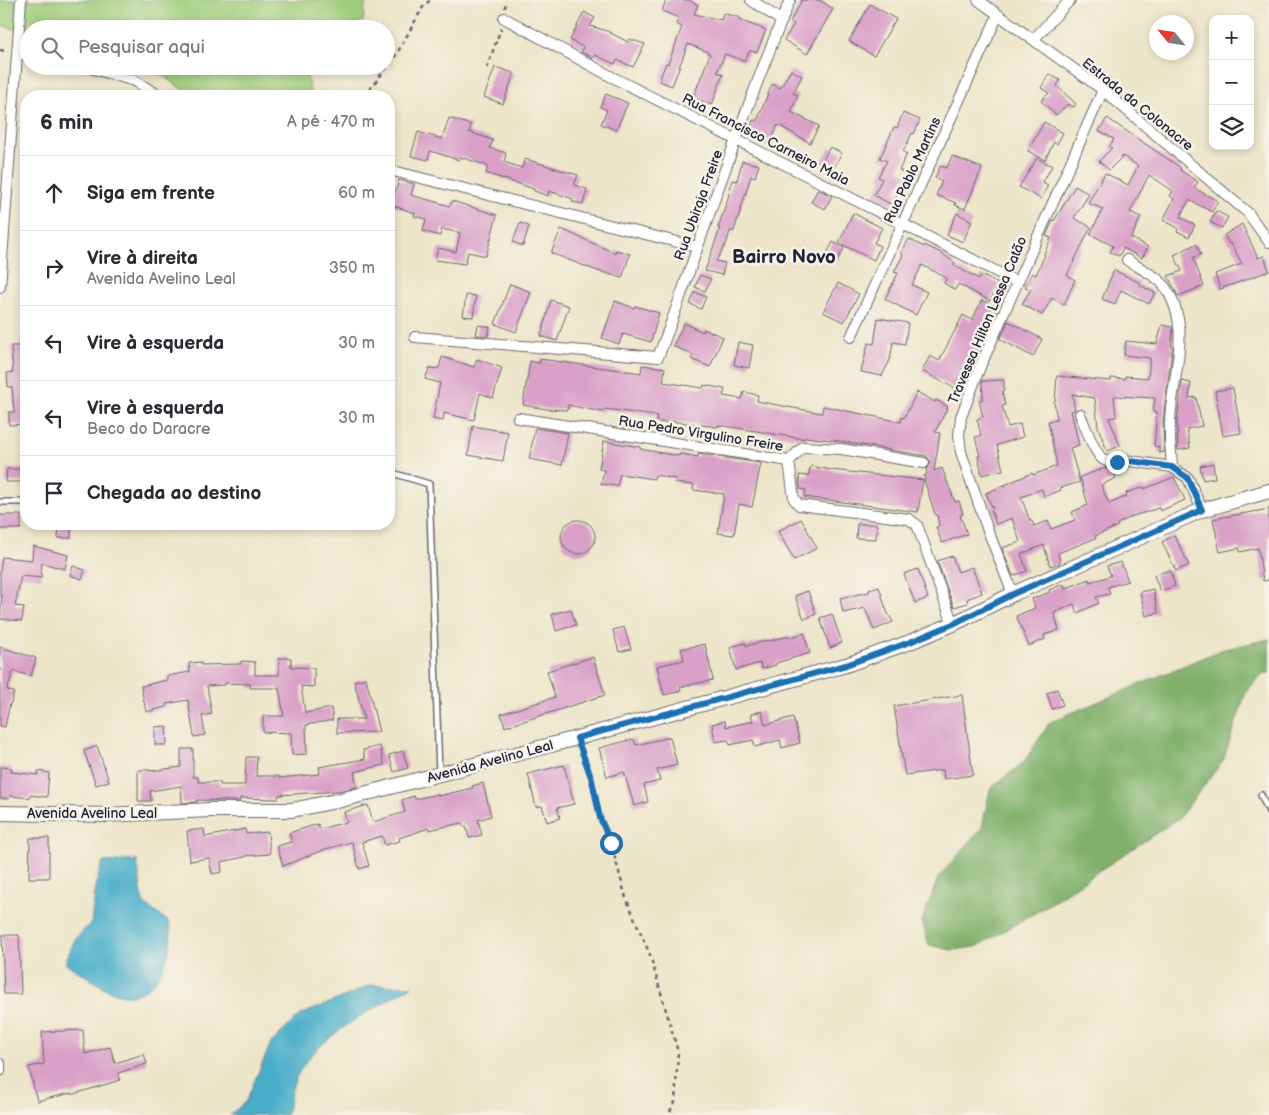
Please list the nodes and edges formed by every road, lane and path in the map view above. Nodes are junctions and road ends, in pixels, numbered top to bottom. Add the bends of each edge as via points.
1 (20, 0) edge
2 (430, 0) edge
3 (506, 0) edge
4 (752, 0) edge
5 (790, 0) edge
6 (978, 0) edge
7 (1070, 0) edge
8 (998, 14) junction
9 (504, 18) junction
10 (782, 21) junction
11 (1034, 39) junction
12 (17, 53) junction
13 (20, 54) edge
14 (395, 56) edge
15 (487, 68) dead end
16 (114, 75) edge
17 (381, 75) edge
18 (150, 90) edge
19 (370, 90) edge
20 (1103, 90) junction
21 (736, 140) junction
22 (395, 172) edge
23 (902, 222) junction
24 (1269, 242) edge
25 (697, 247) junction
26 (1127, 260) dead end
27 (1017, 282) junction
28 (0, 287) edge
29 (415, 337) dead end
30 (851, 337) dead end
31 (1080, 414) dead end
32 (518, 418) dead end
33 (788, 461) junction
34 (924, 463) dead end
35 (1172, 467) junction
36 (395, 474) edge
37 (1269, 491) edge
38 (0, 502) edge
39 (20, 502) edge
40 (1202, 510) junction
41 (1013, 594) junction
42 (953, 624) junction
43 (577, 738) junction
44 (439, 774) junction
45 (1261, 795) dead end
46 (1269, 812) edge
47 (0, 813) edge
48 (0, 1064) edge
49 (0, 1072) edge
50 (668, 1115) edge

1 - 12 street
2 - 14 path
3 - 9 path
4 - 10 street
5 - 10 street, Rua Ubiraja Freire
6 - 8 street, Estrada da Colonacre
7 - 11 street
8 - 11 street, Estrada da Colonacre
8 - 23 street, Rua Pablo Martins
9 - 15 path
9 - 21 street, Rua Francisco Carneiro Maia via 612,78
10 - 21 street, Rua Ubiraja Freire
11 - 20 street, Estrada da Colonacre
12 - 13 street
12 - 28 street
16 - 18 street via 135,81
17 - 19 path
20 - 24 street, Estrada da Colonacre via 1248,213
20 - 27 street, Travessa Hilton Lessa Catão
21 - 23 street, Rua Francisco Carneiro Maia
21 - 25 street, Rua Ubiraja Freire
22 - 25 street
23 - 27 street, Rua Francisco Carneiro Maia
23 - 30 street, Rua Pablo Martins
25 - 29 street, Rua Ubiraja Freire via 658,357
26 - 35 street via 1161,282 1177,316 1181,338 1170,421
27 - 41 street, Travessa Hilton Lessa Catão via 961,417 959,435 987,528
31 - 35 street via 1098,455 1105,461 1124,460
32 - 33 street, Rua Pedro Virgulino Freire
33 - 34 street via 803,447 840,449
33 - 42 street, Rua Pedro Virgulino Freire via 794,499 799,505 909,519 917,525
35 - 40 street via 1188,478
36 - 44 lane via 429,484
37 - 40 main road, Avenida Avelino Leal
38 - 39 lane
40 - 41 main road, Avenida Avelino Leal
41 - 42 main road, Avenida Avelino Leal
42 - 43 main road, Avenida Avelino Leal via 846,665
43 - 44 main road, Avenida Avelino Leal
43 - 50 path via 626,898 650,955 678,1052 675,1102
44 - 47 main road, Avenida Avelino Leal via 292,810 105,815
45 - 46 lane
48 - 49 street

